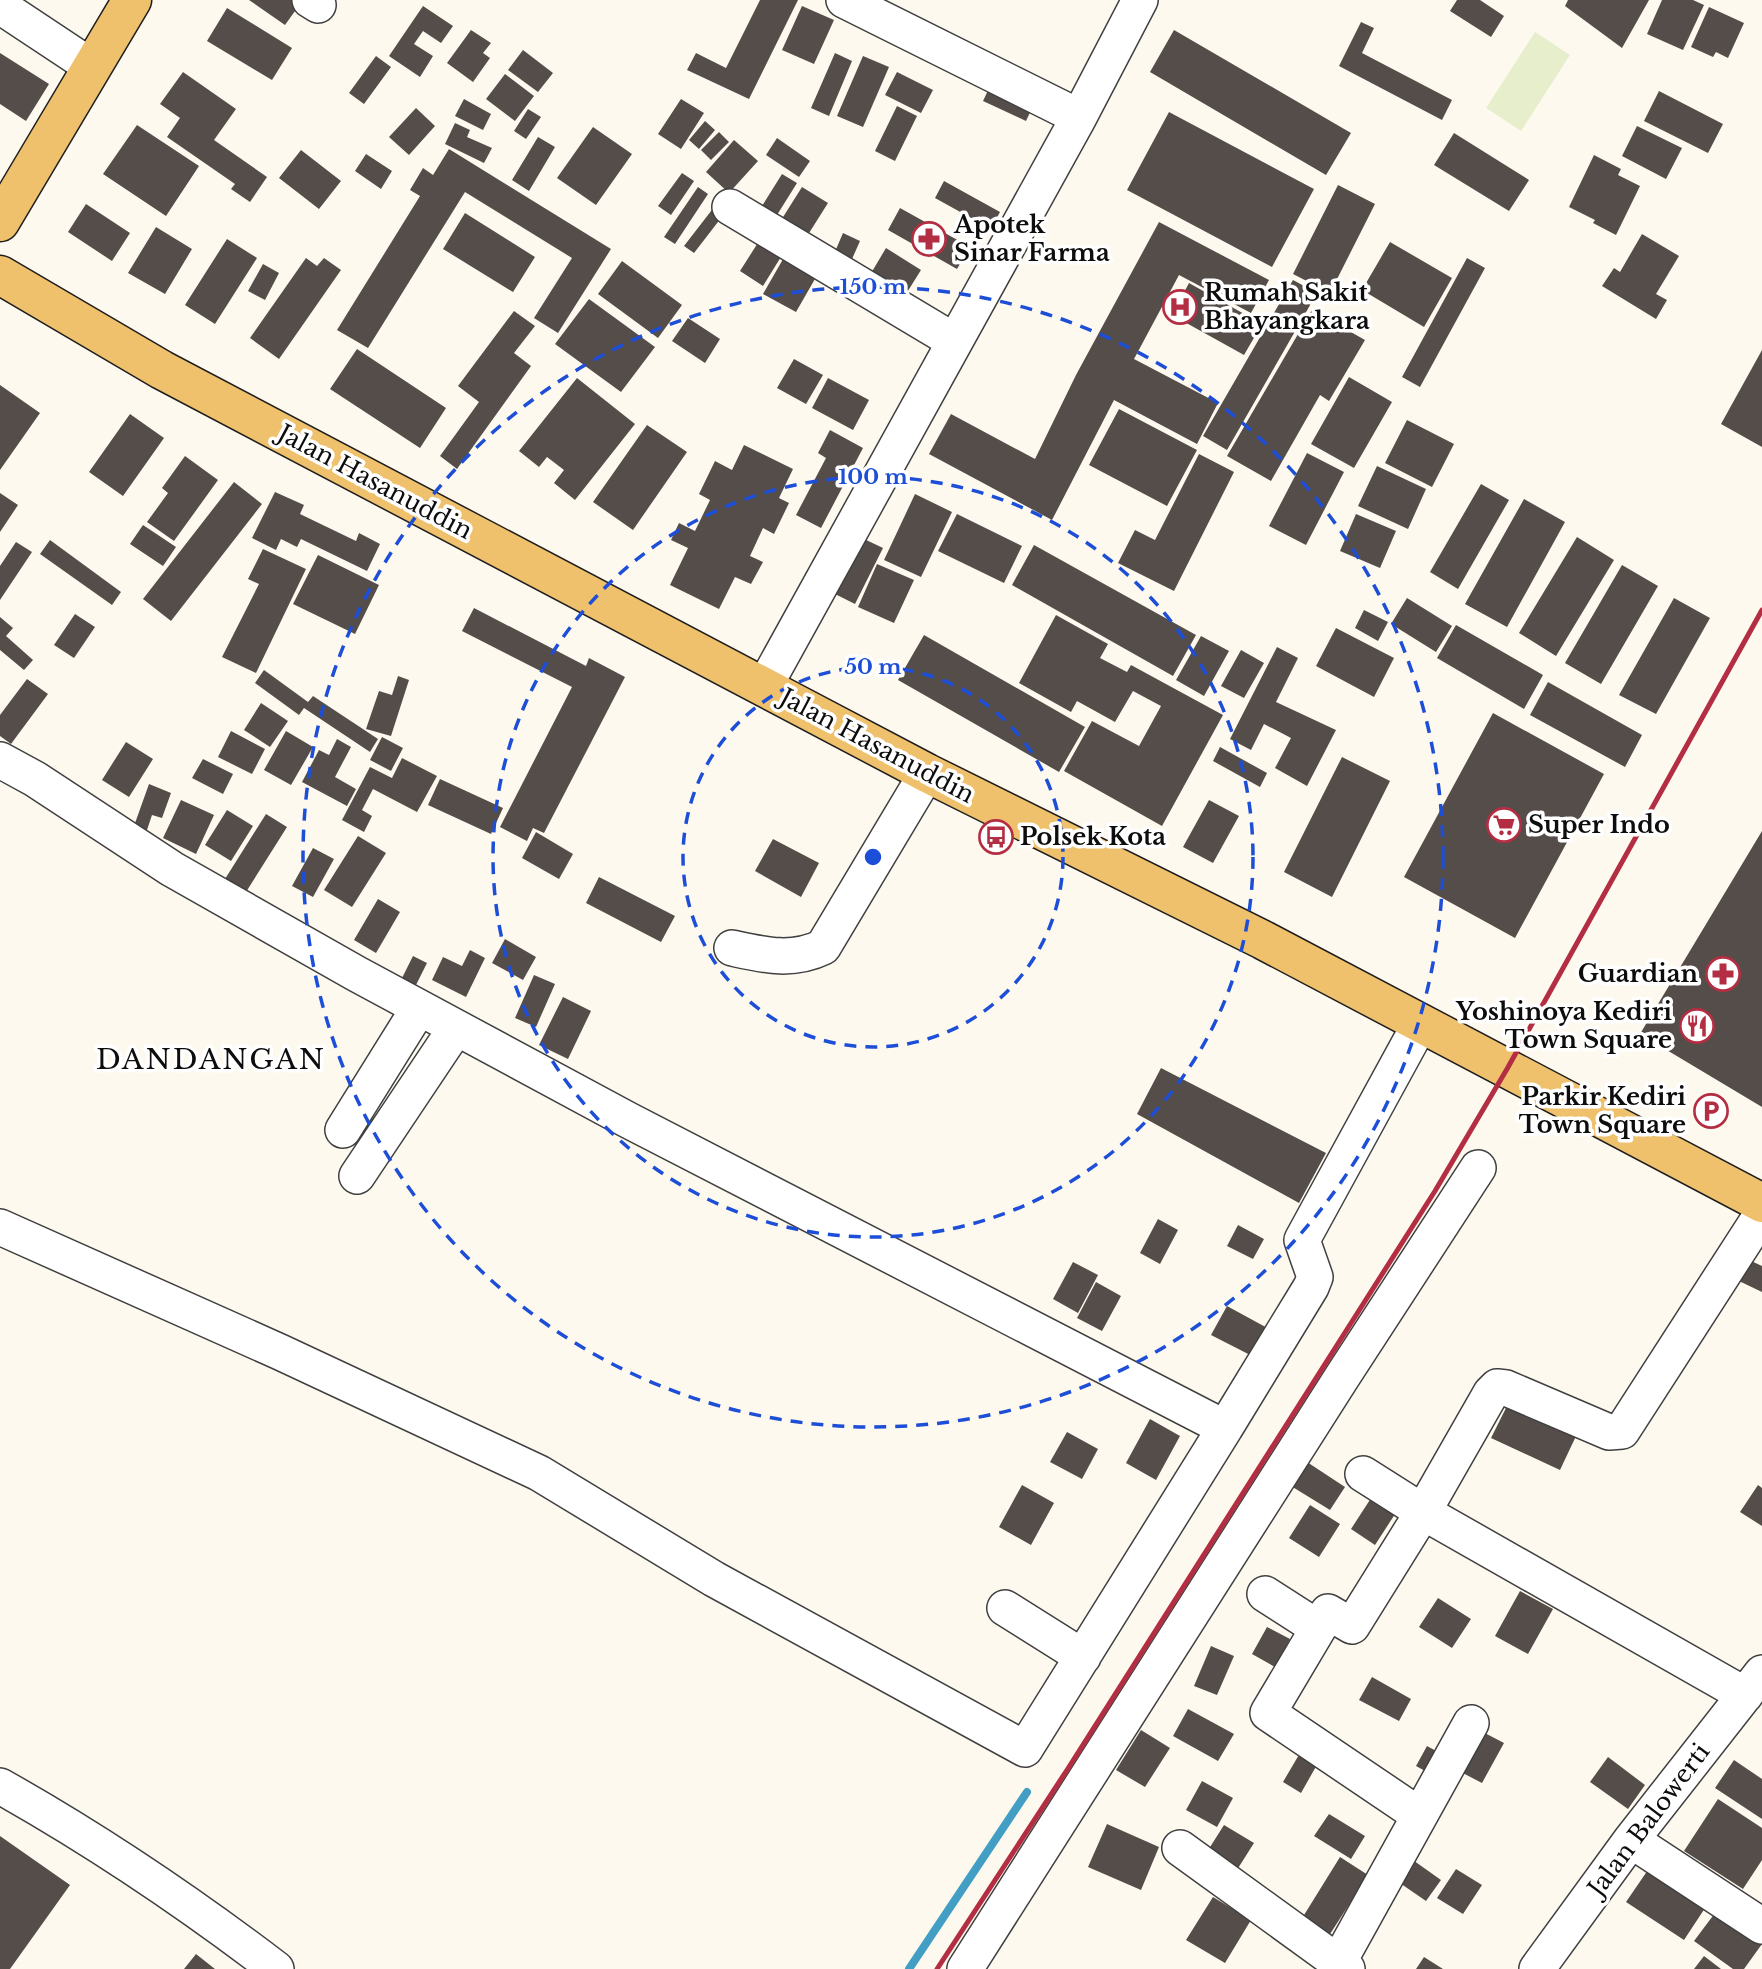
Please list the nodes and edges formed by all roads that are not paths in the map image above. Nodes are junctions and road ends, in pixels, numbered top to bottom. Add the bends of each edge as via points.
1 (132, 0) edge
2 (844, 0) edge
3 (1140, 0) edge
4 (0, 6) edge
5 (92, 67) junction
6 (1079, 117) junction
7 (730, 207) dead end
8 (0, 222) edge
9 (0, 275) edge
10 (954, 341) junction
11 (764, 687) junction
12 (0, 760) edge
13 (927, 773) junction
14 (732, 948) dead end
15 (419, 1008) junction
16 (1420, 1024) junction
17 (456, 1028) junction
18 (343, 1130) dead end
19 (1478, 1168) dead end
20 (357, 1176) dead end
21 (1762, 1203) edge
22 (1762, 1214) edge
23 (0, 1227) edge
24 (1226, 1427) junction
25 (1363, 1474) dead end
26 (1423, 1513) junction
27 (1265, 1594) dead end
28 (1005, 1608) dead end
29 (1318, 1628) junction
30 (1083, 1657) junction
31 (1753, 1684) edge
32 (1471, 1723) dead end
33 (0, 1786) edge
34 (1419, 1815) junction
35 (1631, 1840) junction
36 (1180, 1848) dead end
37 (1762, 1926) edge
38 (1343, 1966) edge
39 (276, 1969) edge
40 (965, 1969) edge
41 (1537, 1969) edge

1 - 5 main road
2 - 6 street
3 - 6 street
4 - 5 street
5 - 8 main road
6 - 10 street
7 - 10 street
9 - 11 main road, Jalan Hasanuddin via 162,370
10 - 11 street
11 - 13 main road, Jalan Hasanuddin
12 - 15 street via 172,869
13 - 14 street via 823,947 783,957
13 - 16 main road, Jalan Hasanuddin via 1263,940
15 - 17 street
15 - 18 street
16 - 21 main road, Jalan Hasanuddin
16 - 24 street via 1302,1240 1315,1277 1311,1287
17 - 20 street
17 - 24 street
19 - 40 street
22 - 26 street via 1622,1431 1609,1432 1497,1387
23 - 30 street via 539,1473 714,1579 1025,1749
24 - 30 street
25 - 26 street
26 - 29 street via 1353,1626 1328,1612
26 - 31 street
27 - 29 street
28 - 30 street
29 - 34 street via 1268,1713
31 - 35 street, Jalan Balowerti
32 - 34 street
33 - 39 street via 196,1909
34 - 38 street
35 - 37 street
35 - 41 street, Jalan Balowerti
36 - 38 street

